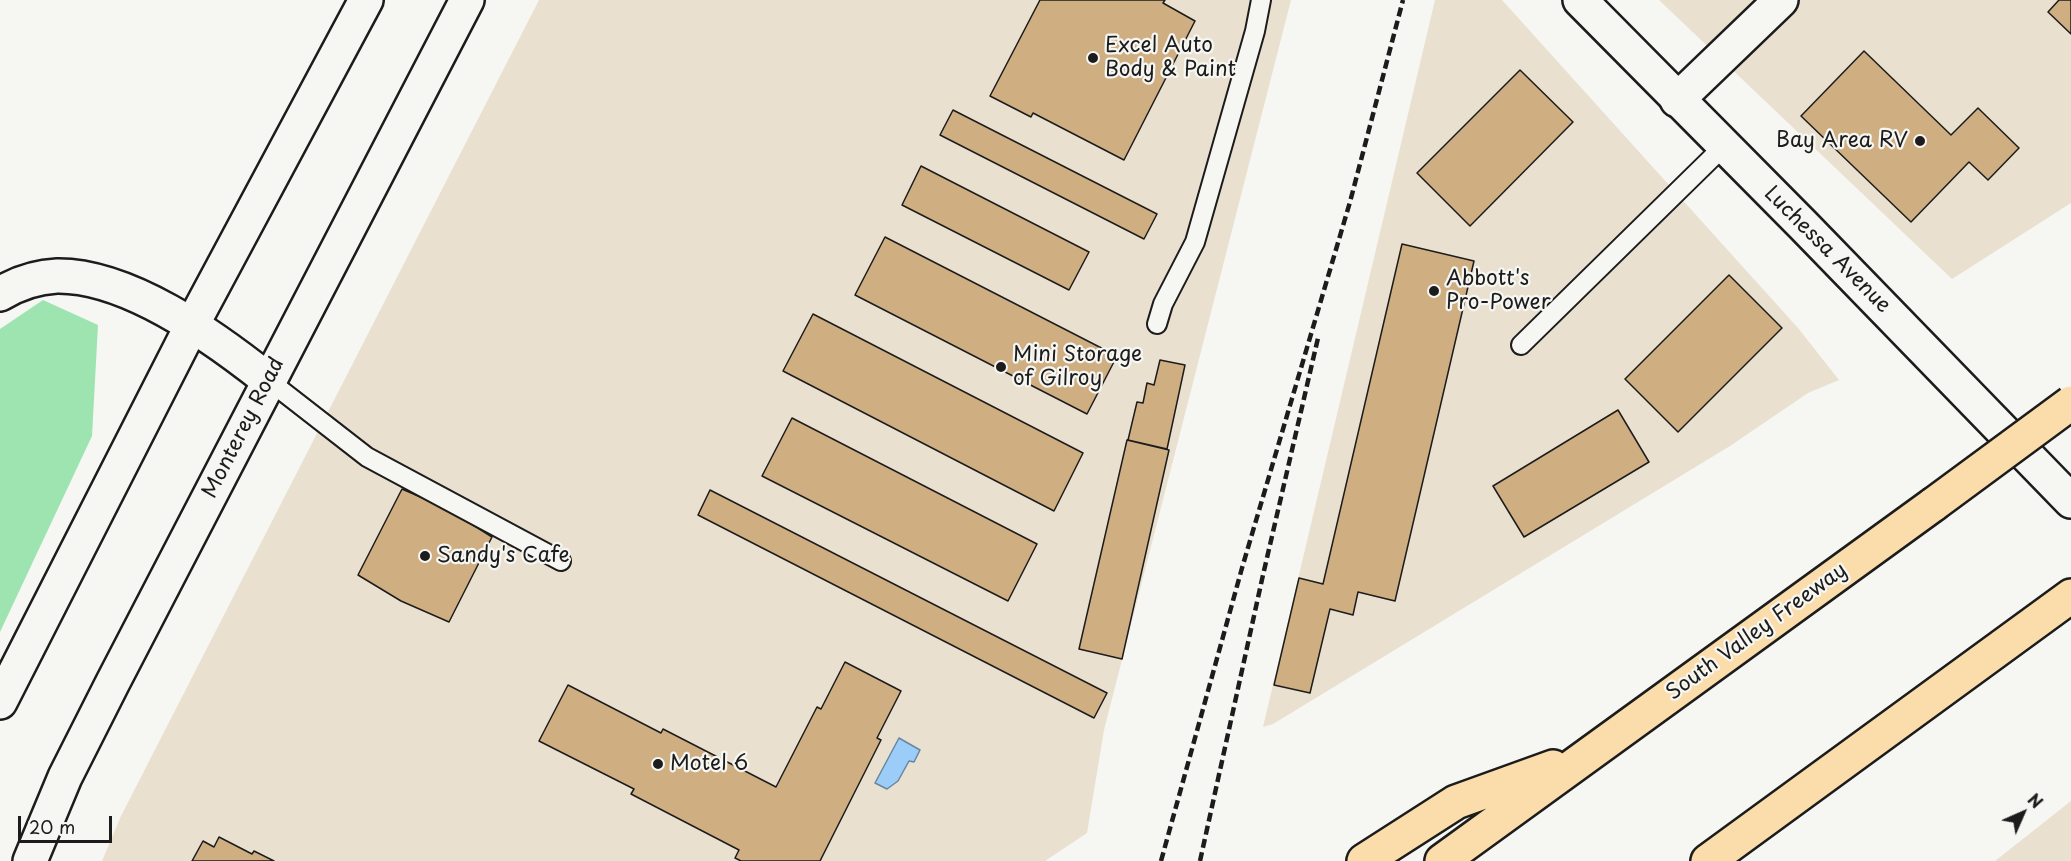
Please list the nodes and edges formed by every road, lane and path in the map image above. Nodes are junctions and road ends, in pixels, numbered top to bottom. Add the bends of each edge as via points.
1 (366, 0) edge
2 (467, 0) edge
3 (1261, 0) edge
4 (1580, 0) edge
5 (1781, 0) edge
6 (1677, 100) junction
7 (1724, 146) junction
8 (0, 294) edge
9 (1157, 324) dead end
10 (192, 325) junction
11 (1521, 345) dead end
12 (268, 380) junction
13 (2071, 403) edge
14 (2071, 501) edge
15 (561, 561) dead end
16 (2071, 596) edge
17 (5, 691) edge
18 (0, 725) edge
19 (1585, 756) junction
20 (30, 861) edge
21 (1364, 861) edge
22 (1443, 861) edge
23 (1708, 861) edge

1 - 10 main road
2 - 12 main road, Monterey Road
3 - 9 lane via 1195,242 1162,304
4 - 6 main road, Luchessa Avenue
5 - 6 main road
6 - 7 main road, Luchessa Avenue
7 - 11 lane
7 - 14 main road, Luchessa Avenue
8 - 10 main road via 40,278 92,280 141,298
10 - 12 main road
10 - 17 main road
12 - 15 lane via 367,457
12 - 20 main road, Monterey Road via 77,753
13 - 19 highway, South Valley Freeway, bridge
16 - 23 highway
17 - 18 main road
19 - 21 highway via 1456,802
19 - 22 highway, South Valley Freeway

